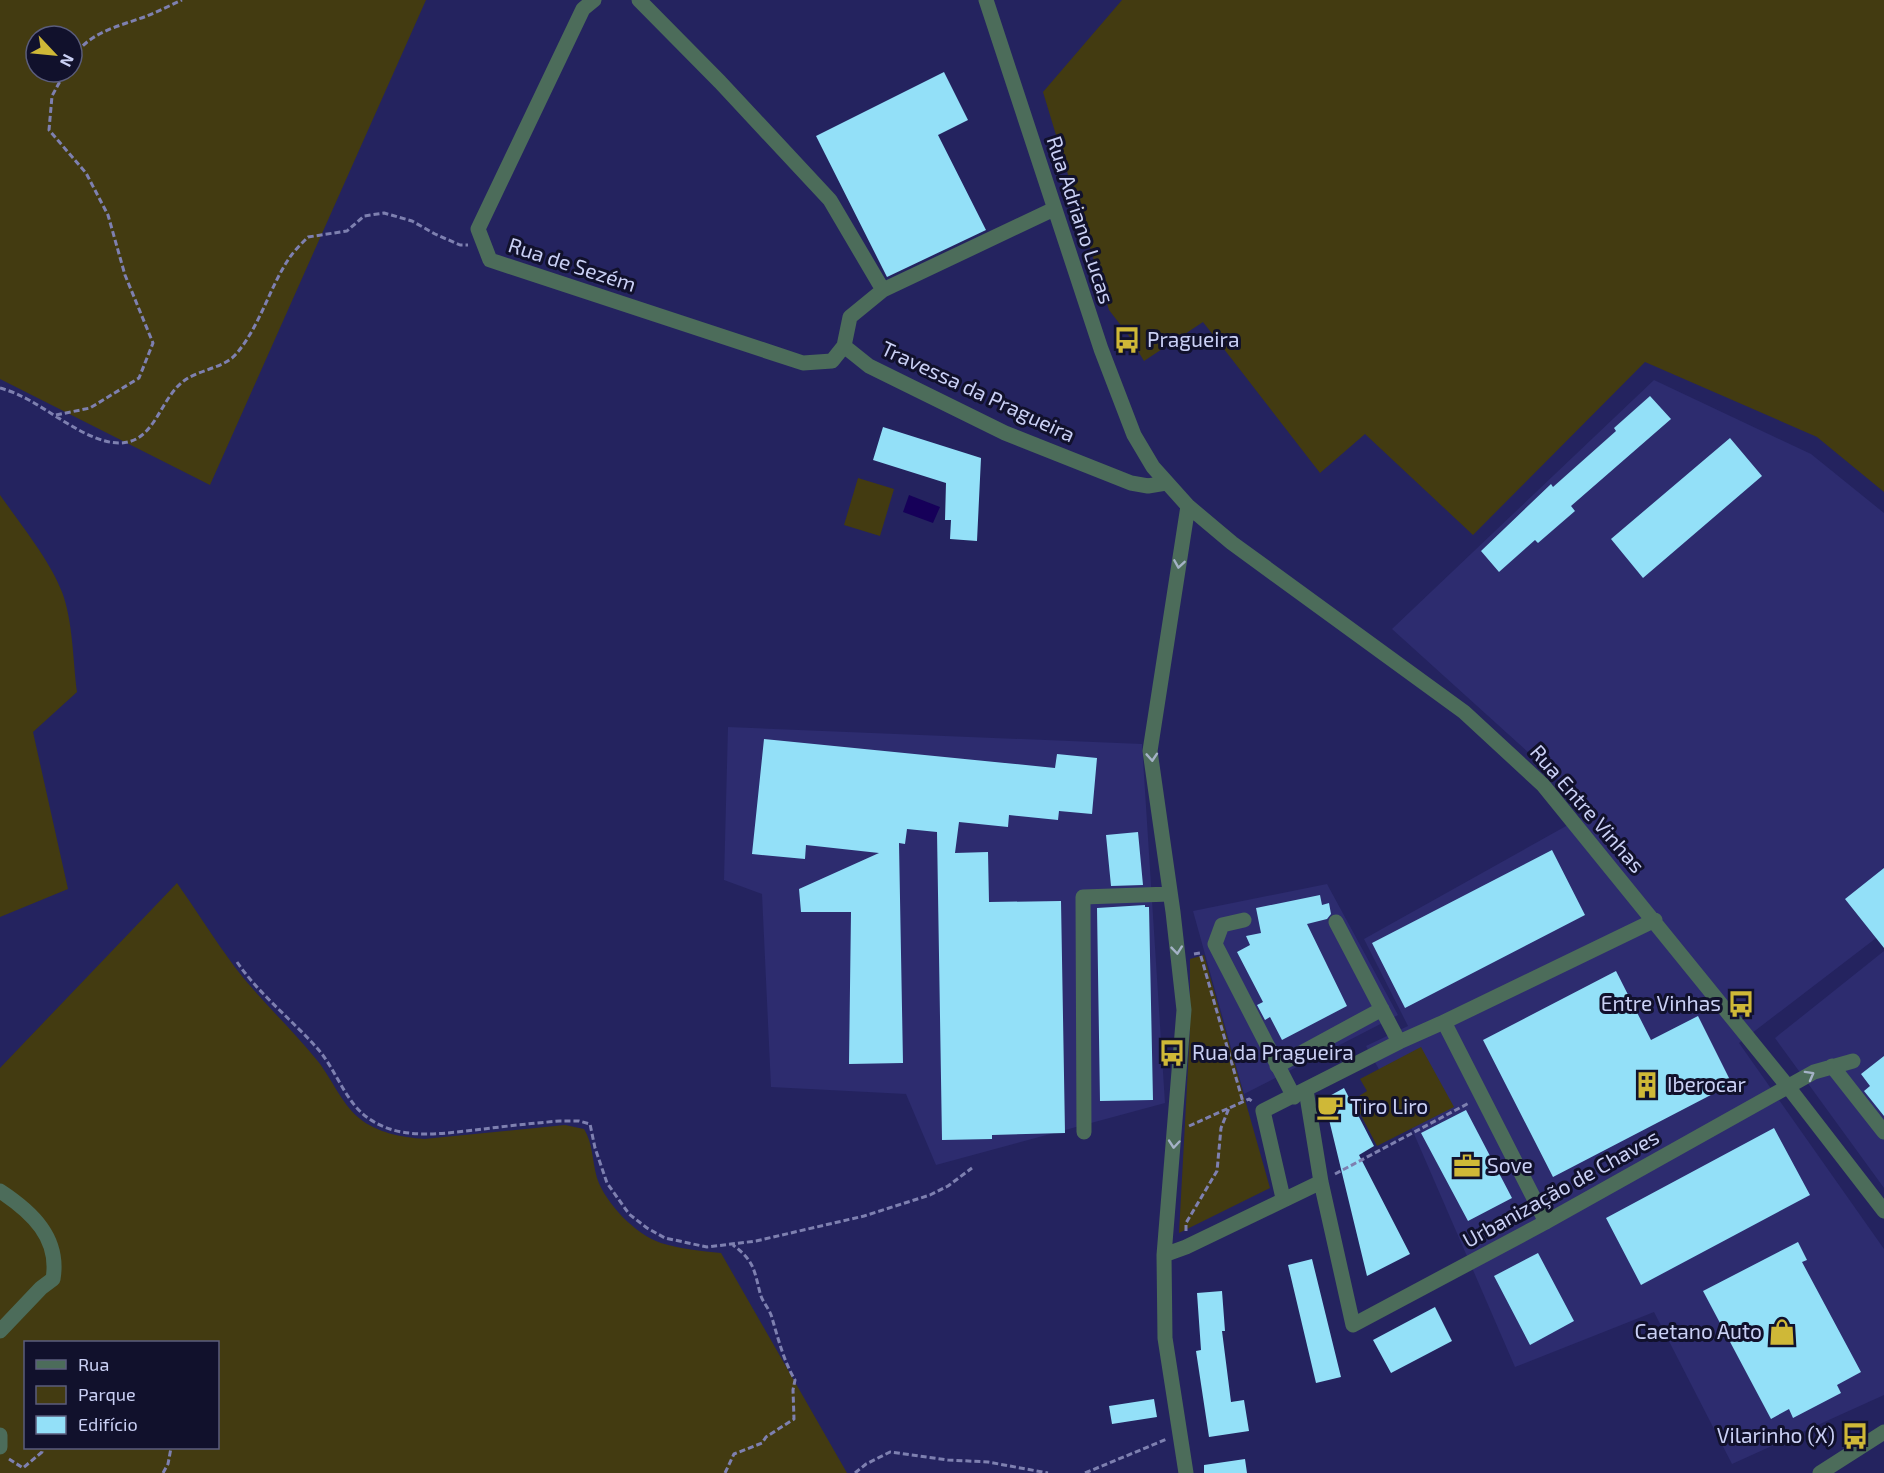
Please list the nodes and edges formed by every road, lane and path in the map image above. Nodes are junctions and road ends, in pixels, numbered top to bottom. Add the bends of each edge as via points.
1 (182, 0) edge
2 (594, 0) edge
3 (639, 0) edge
4 (986, 0) edge
5 (84, 44) edge
6 (58, 84) edge
7 (1054, 209) junction
8 (485, 247) junction
9 (883, 290) junction
10 (844, 346) junction
11 (0, 388) edge
12 (54, 416) junction
13 (1166, 483) junction
14 (1188, 506) junction
15 (1170, 894) junction
16 (1244, 920) dead end
17 (1655, 920) junction
18 (1336, 922) dead end
19 (1178, 955) junction
20 (237, 962) dead end
21 (1382, 1009) junction
22 (1444, 1022) junction
23 (1399, 1042) junction
24 (1853, 1061) dead end
25 (1277, 1066) junction
26 (1832, 1066) junction
27 (1789, 1088) junction
28 (1300, 1094) junction
29 (1482, 1097) junction
30 (1243, 1102) junction
31 (1229, 1108) junction
32 (1263, 1112) junction
33 (1084, 1132) dead end
34 (1175, 1132) junction
35 (1884, 1132) edge
36 (972, 1168) dead end
37 (1321, 1182) junction
38 (0, 1191) edge
39 (1284, 1198) junction
40 (1884, 1211) edge
41 (1546, 1222) junction
42 (731, 1244) junction
43 (1186, 1247) junction
44 (1164, 1255) junction
45 (0, 1331) edge
46 (1884, 1432) edge
47 (1180, 1434) junction
48 (0, 1435) edge
49 (41, 1449) edge
50 (171, 1449) edge
51 (4, 1453) edge
52 (163, 1473) edge
53 (726, 1473) edge
54 (855, 1473) edge
55 (1048, 1473) edge
56 (1085, 1473) edge
57 (1186, 1473) edge
58 (1820, 1473) edge

1 - 5 path via 113,26
2 - 8 street, Rua de Sezém via 583,9 478,229
3 - 9 street via 830,200
4 - 7 street, Rua Adriano Lucas
6 - 12 path via 52,96 49,130 86,173 108,215 125,275 153,343 139,378 90,408
7 - 9 street
7 - 13 street, Rua Adriano Lucas via 1134,435
8 - 10 street, Rua de Sezém via 490,260 803,363 832,361
8 - 12 path via 460,244 412,221 384,213 364,216 347,231 308,237 290,258 236,355 185,380 151,428 137,440 118,443 92,436
9 - 10 street via 850,317
10 - 13 street, Travessa da Pragueira via 869,366 1005,432 1131,483
11 - 12 path
13 - 14 street, Rua Adriano Lucas
14 -> 15 street via 1150,751
14 - 17 street, Rua Entre Vinhas via 1232,543 1473,720 1543,785
15 -> 19 street
15 - 33 street via 1083,897
16 - 25 street via 1222,925 1215,944
17 - 22 street
17 - 27 street, Rua Entre Vinhas
18 - 21 street
19 - 30 path via 1200,953
19 - 34 street via 1184,1010
20 - 42 path via 322,1053 356,1107 368,1118 390,1130 440,1135 560,1121 590,1124 607,1183 630,1214 665,1238 707,1247
21 - 23 street
21 - 25 street
22 - 23 street
22 - 29 street
23 - 28 street
24 - 26 street, Urbanização de Chaves
25 - 28 street
27 -> 26 street, Urbanização de Chaves
26 - 35 street
27 - 40 street, Rua Entre Vinhas
27 - 41 street, Urbanização de Chaves
28 - 32 street
28 - 37 street
29 - 37 path
29 - 41 street
30 - 31 path
30 - 32 path via 1249,1098
31 - 34 path
31 - 43 path via 1221,1128 1217,1171 1186,1223
32 - 39 street
34 -> 44 street
36 - 42 path via 930,1195 864,1216
37 - 39 street
37 - 41 street, Urbanização de Chaves via 1353,1325
38 - 45 street via 34,1219 50,1241 56,1264 53,1279
39 - 43 street
42 - 53 path via 746,1255 756,1273 760,1294 795,1380 794,1419 762,1443 734,1454
43 - 44 street
44 - 47 street via 1165,1338
46 - 58 street
47 - 56 path
47 - 57 street
48 - 51 street
49 - 51 path via 23,1468
50 - 52 path
54 - 55 path via 890,1452

